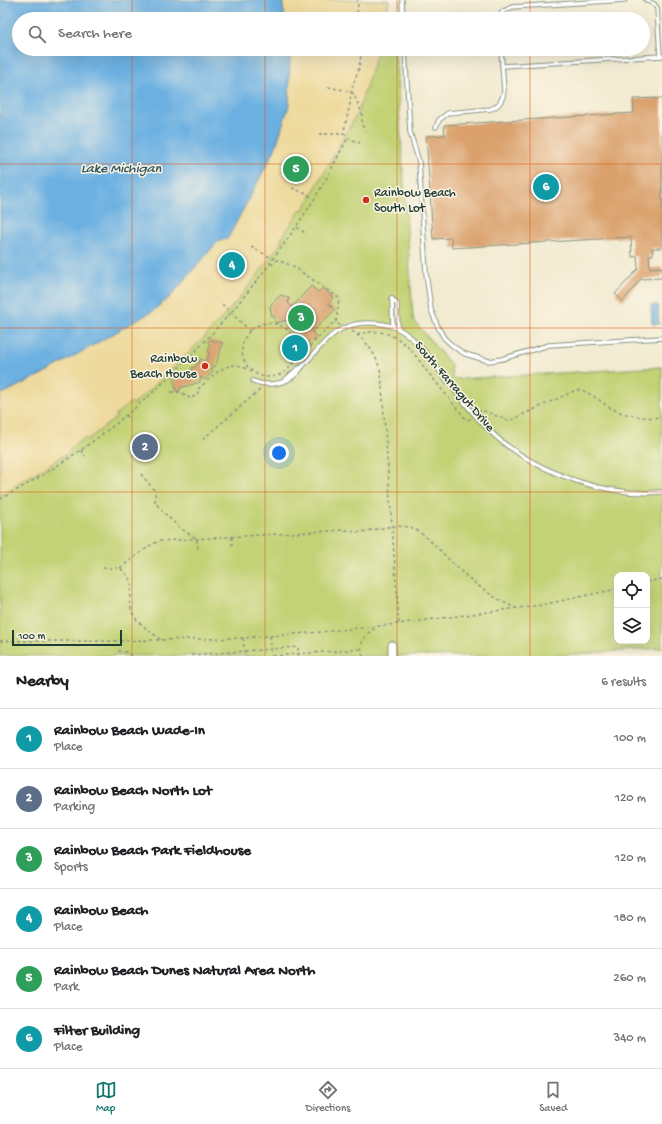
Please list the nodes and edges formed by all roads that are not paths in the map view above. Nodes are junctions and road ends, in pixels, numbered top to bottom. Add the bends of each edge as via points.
1 (402, 0) edge
2 (625, 0) edge
3 (646, 0) edge
4 (403, 12) edge
5 (502, 12) edge
6 (405, 56) edge
7 (501, 56) edge
8 (661, 56) edge
9 (502, 66) junction
10 (436, 127) dead end
11 (393, 326) junction
12 (398, 329) junction
13 (662, 338) edge
14 (253, 381) dead end
15 (662, 492) edge
16 (392, 645) dead end
17 (392, 656) edge

1 - 4 lane
2 - 5 lane via 512,7
3 - 8 lane via 657,8
6 - 13 lane via 410,132 419,162 431,310 444,338 465,354 489,361 548,345
7 - 9 lane
8 - 9 lane
9 - 10 lane via 503,96 496,108 448,113 439,120
11 - 12 lane, South Farragut Drive
11 - 12 lane via 392,298 397,304
11 - 14 lane, South Farragut Drive via 365,323 344,327 332,335 289,380 266,384
12 - 15 lane, South Farragut Drive via 417,343 478,419 517,452 567,478 592,486 621,491
16 - 17 street

